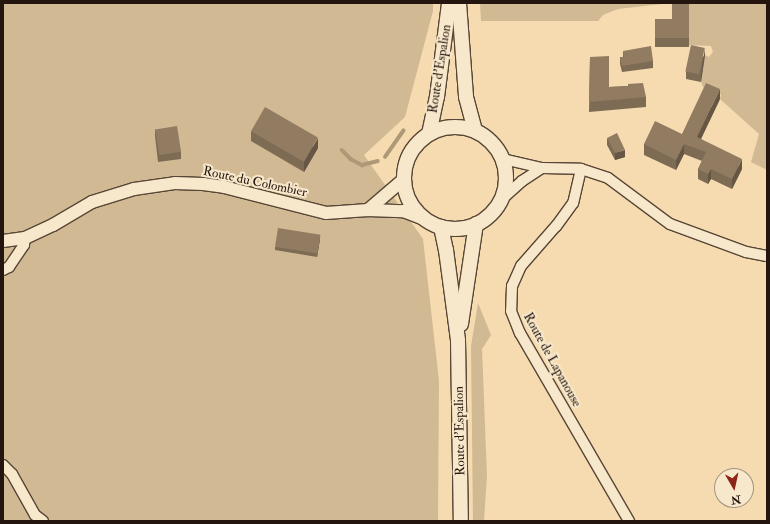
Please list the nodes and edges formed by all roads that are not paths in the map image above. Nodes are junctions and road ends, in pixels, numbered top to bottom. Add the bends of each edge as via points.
1 (449, 3) edge
2 (459, 3) edge
3 (475, 131) junction
4 (429, 134) junction
5 (503, 160) junction
6 (542, 168) junction
7 (581, 169) junction
8 (404, 179) junction
9 (502, 199) junction
10 (368, 210) junction
11 (426, 220) junction
12 (476, 224) junction
13 (441, 226) junction
14 (25, 238) junction
15 (3, 241) edge
16 (767, 256) edge
17 (3, 270) edge
18 (458, 340) junction
19 (3, 465) edge
20 (43, 521) edge
21 (461, 521) edge
22 (629, 521) edge

1 - 4 main road, Route d'Espalion via 438,97
2 - 3 main road, Route d'Espalion via 466,97
3 - 4 main road via 456,127
3 - 5 main road via 492,142
4 - 8 main road via 410,153
5 - 6 street
5 - 9 main road via 506,179
6 - 7 street
6 - 9 street
7 - 16 street via 608,178 670,224 746,252
7 - 22 street, Route de Lapanouse via 574,203 521,266 512,286 511,310 520,333
8 - 10 street
8 - 11 main road via 413,206
9 - 12 main road via 491,214
10 - 11 street, Route du Colombier via 403,211
10 - 14 street, Route du Colombier via 326,213 224,187 175,183 134,189 92,202
11 - 13 main road
12 - 13 main road via 459,229
12 - 18 main road, Route d'Espalion
13 - 18 main road, Route d'Espalion
14 - 15 street, Route du Colombier
14 - 17 street via 24,245 9,267
18 - 21 main road, Route d'Espalion
19 - 20 street via 12,474 35,515

